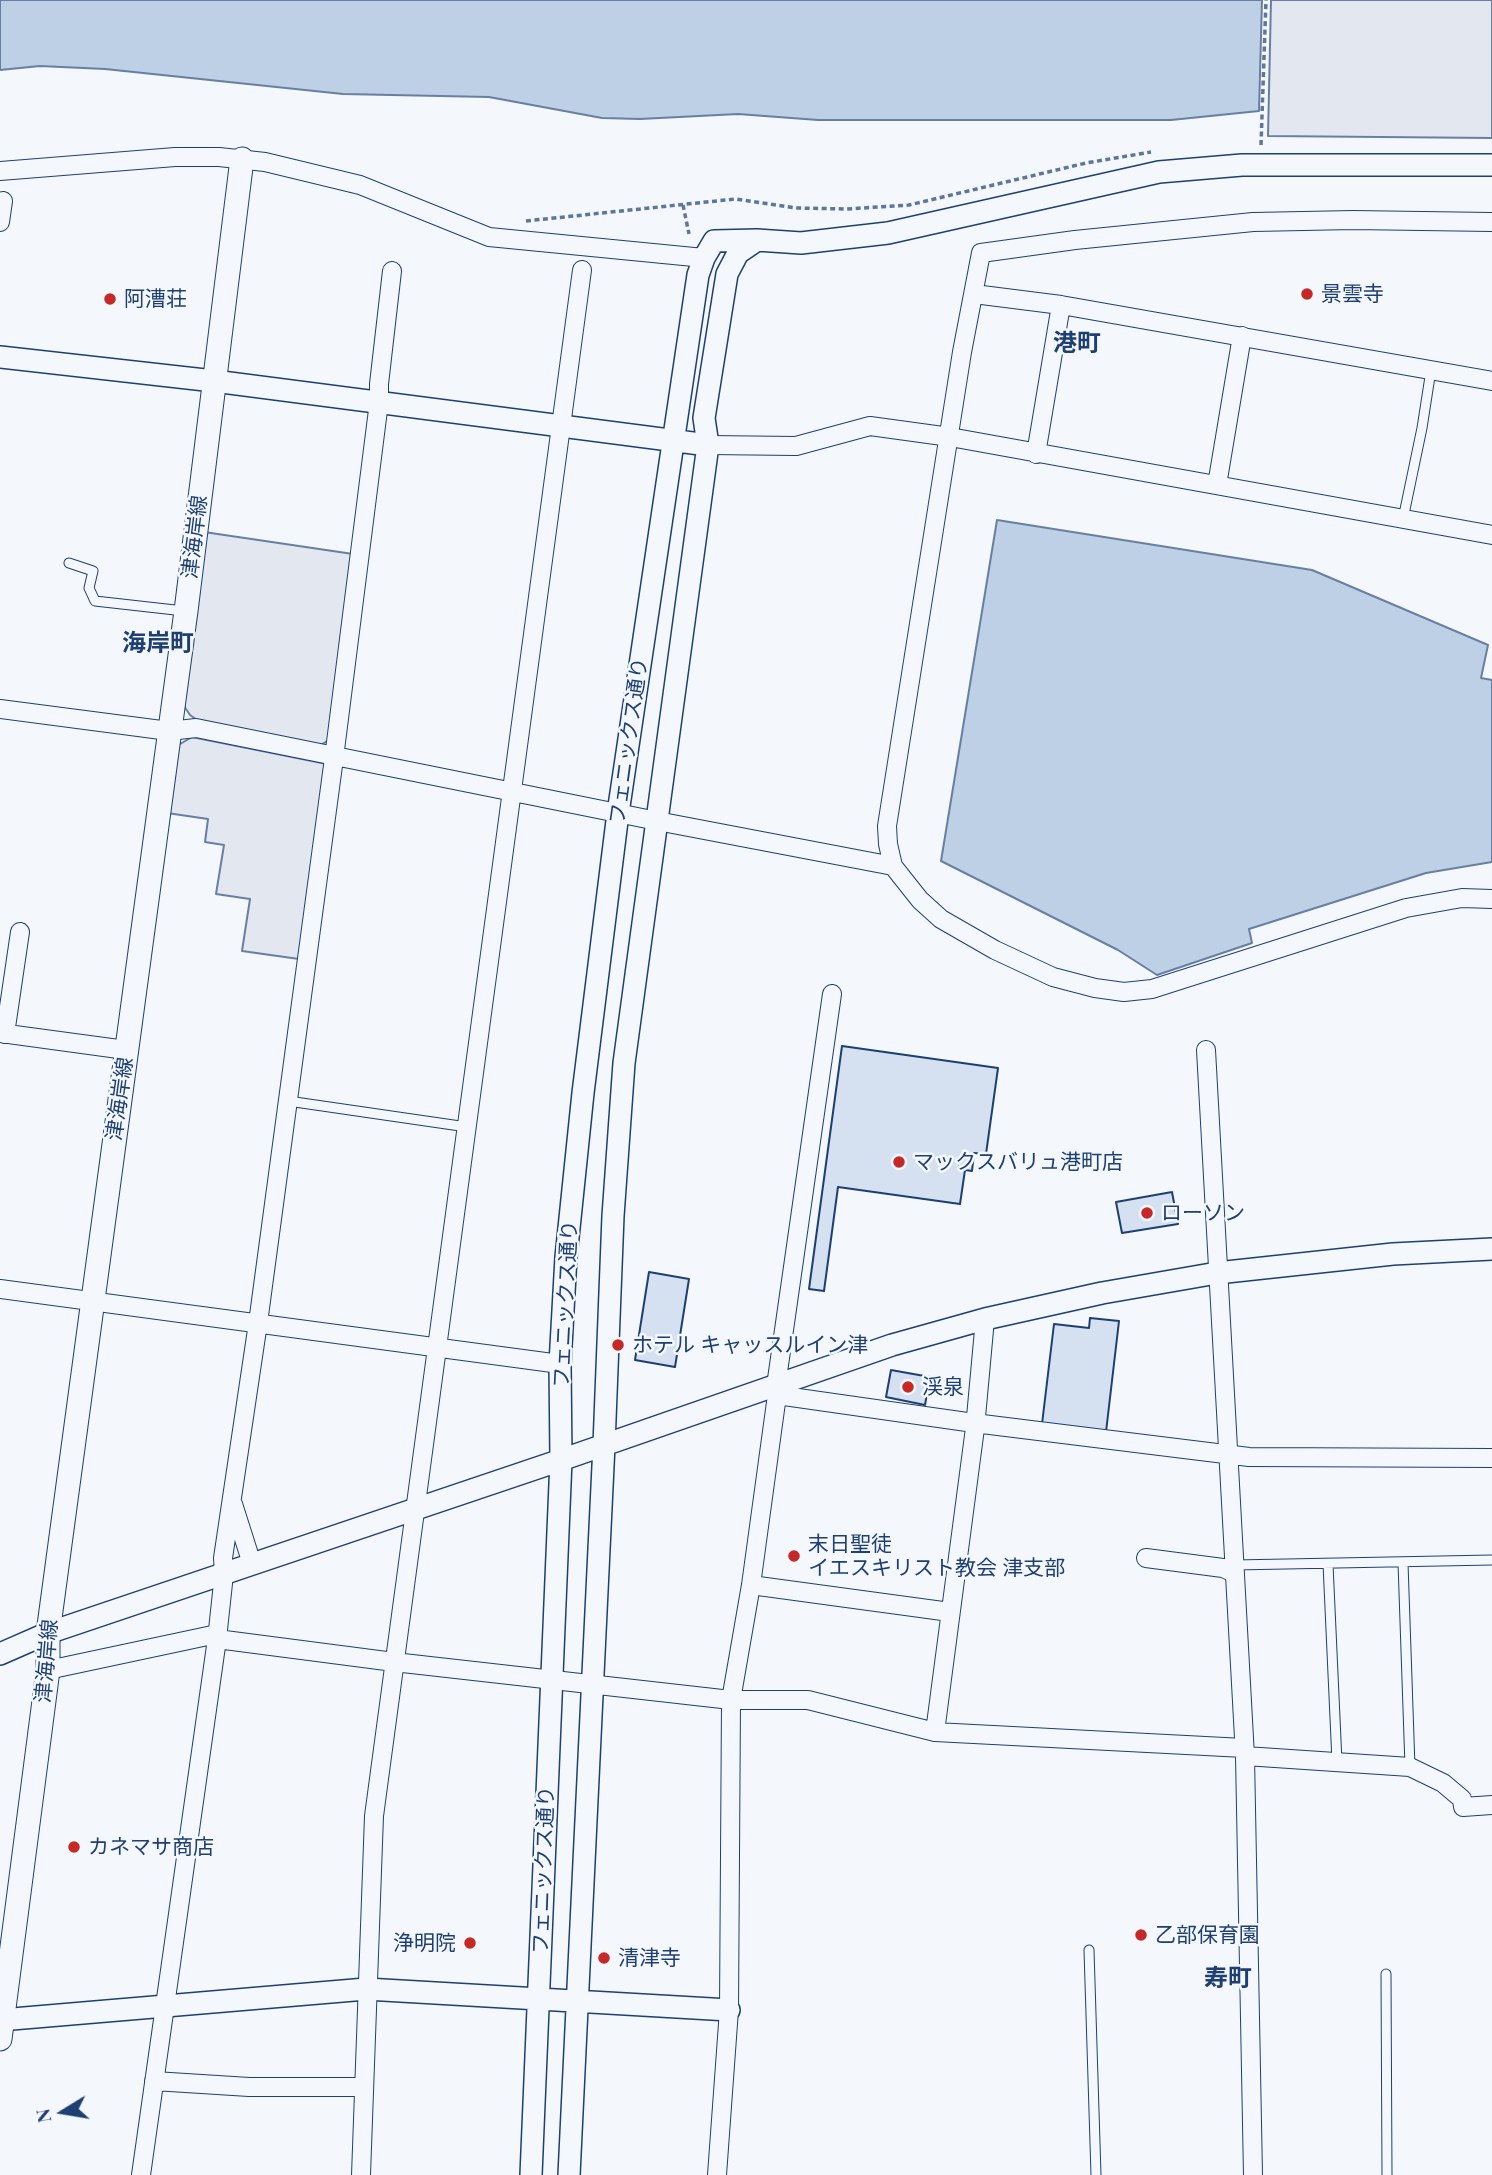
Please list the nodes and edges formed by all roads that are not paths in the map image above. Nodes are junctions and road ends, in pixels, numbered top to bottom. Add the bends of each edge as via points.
1 (242, 159) junction
2 (1492, 165) edge
3 (0, 171) edge
4 (3, 201) dead end
5 (0, 222) edge
6 (1492, 222) edge
7 (757, 240) junction
8 (704, 258) junction
9 (582, 270) dead end
10 (392, 271) dead end
11 (974, 294) junction
12 (1061, 304) junction
13 (1242, 336) junction
14 (0, 357) edge
15 (1431, 370) junction
16 (1491, 377) edge
17 (214, 381) junction
18 (379, 402) junction
19 (561, 424) junction
20 (950, 437) junction
21 (673, 439) junction
22 (708, 444) junction
23 (1036, 454) junction
24 (1217, 485) junction
25 (1403, 519) junction
26 (1492, 535) edge
27 (69, 563) dead end
28 (186, 611) junction
29 (0, 709) edge
30 (169, 731) junction
31 (334, 758) junction
32 (512, 792) junction
33 (618, 813) junction
34 (657, 821) junction
35 (893, 866) junction
36 (1492, 899) edge
37 (20, 932) dead end
38 (832, 994) dead end
39 (2, 1034) edge
40 (126, 1050) junction
41 (1206, 1050) dead end
42 (288, 1101) junction
43 (467, 1127) junction
44 (1492, 1249) edge
45 (1217, 1273) junction
46 (0, 1289) edge
47 (93, 1302) junction
48 (985, 1319) junction
49 (258, 1324) junction
50 (437, 1348) junction
51 (560, 1364) junction
52 (777, 1391) junction
53 (974, 1423) junction
54 (604, 1445) junction
55 (1228, 1455) junction
56 (1492, 1458) edge
57 (561, 1460) junction
58 (232, 1501) junction
59 (414, 1509) junction
60 (1146, 1558) dead end
61 (1492, 1560) edge
62 (1403, 1563) junction
63 (252, 1564) junction
64 (1328, 1564) junction
65 (1234, 1569) junction
66 (224, 1574) junction
67 (751, 1585) junction
68 (950, 1612) junction
69 (48, 1633) junction
70 (217, 1636) junction
71 (0, 1654) edge
72 (394, 1662) junction
73 (48, 1670) junction
74 (552, 1680) junction
75 (593, 1684) junction
76 (731, 1700) junction
77 (935, 1732) junction
78 (1244, 1752) junction
79 (1337, 1762) junction
80 (1410, 1767) junction
81 (1492, 1805) edge
82 (1089, 1950) dead end
83 (1386, 1974) dead end
84 (366, 1989) junction
85 (540, 2000) junction
86 (576, 2002) junction
87 (166, 2007) junction
88 (729, 2010) junction
89 (1, 2027) edge
90 (154, 2081) junction
91 (364, 2087) junction
92 (142, 2175) edge
93 (361, 2175) edge
94 (531, 2175) edge
95 (569, 2175) edge
96 (717, 2175) edge
97 (1096, 2175) edge
98 (1253, 2175) edge
99 (1387, 2175) edge

1 - 3 street via 175,157
1 - 8 street via 360,185 489,237
1 - 17 main road, 津海岸線
2 - 7 street via 1242,165 1159,172 888,233 801,243
4 - 5 street
6 - 11 street via 1253,222 981,253
7 - 8 street via 714,241
7 - 22 street, フェニックス通り via 738,253 727,274 704,418
8 - 21 street, フェニックス通り
9 - 19 street
10 - 18 street
11 - 12 street
11 - 20 street
12 - 13 street
12 - 23 street
13 - 15 street
13 - 24 street
14 - 17 street
15 - 16 street
15 - 25 lane
17 - 18 street
17 - 28 main road, 津海岸線
18 - 19 street
18 - 31 street
19 - 21 street
19 - 32 street
20 - 22 street via 870,426 796,446
20 - 23 street
20 - 35 street via 887,826
21 - 22 street
21 - 33 street, フェニックス通り
22 - 34 street, フェニックス通り
23 - 24 street
24 - 25 street
25 - 26 street
27 - 28 lane via 93,571 89,588 95,601
28 - 30 main road, 津海岸線
29 - 30 street
30 - 31 street via 195,728
30 - 40 main road, 津海岸線
31 - 32 street
31 - 42 street
32 - 33 street
32 - 43 street
33 - 34 street
33 - 51 street, フェニックス通り via 583,1093
34 - 35 street
34 - 54 street, フェニックス通り via 624,1063
35 - 36 street via 941,919 995,950 1053,977 1124,992 1152,989 1406,908 1462,898
37 - 39 street
38 - 52 street
39 - 40 street
40 - 47 main road, 津海岸線
41 - 45 street
42 - 43 lane
42 - 49 street
43 - 50 street
44 - 45 street via 1393,1254
45 - 48 street
45 - 55 street
46 - 47 street
47 - 49 street
47 - 69 main road, 津海岸線
48 - 52 street via 892,1345
48 - 53 street
49 - 50 street
49 - 58 street
50 - 51 street
50 - 59 street
51 - 57 street, フェニックス通り
52 - 53 street
52 - 54 street
52 - 67 street
53 - 55 street
53 - 68 street
54 - 57 street
54 - 75 street, フェニックス通り
55 - 56 street
55 - 65 street
57 - 59 street
57 - 74 street, フェニックス通り
58 - 63 street
58 - 66 street
59 - 63 street
59 - 72 street
60 - 65 street
61 - 62 lane
62 - 64 lane
62 - 80 lane
63 - 66 street
64 - 65 lane
64 - 79 lane
65 - 78 street
66 - 69 street
66 - 70 street
67 - 68 street
67 - 76 street
68 - 77 street
69 - 71 street
69 - 73 main road, 津海岸線
70 - 72 street
70 - 73 street
70 - 87 street
72 - 74 street
72 - 84 street via 374,1816
73 - 89 main road, 津海岸線
74 - 75 street
74 - 85 street, フェニックス通り
75 - 76 street
75 - 86 street, フェニックス通り
76 - 77 street via 808,1700
76 - 88 street
77 - 78 street
78 - 79 street
78 - 98 street
79 - 80 street
80 - 81 street via 1443,1783 1462,1798 1463,1807
82 - 97 lane
83 - 99 lane
84 - 85 street
84 - 87 street
84 - 91 street
85 - 86 street
85 - 94 street, フェニックス通り
86 - 88 street
86 - 95 street, フェニックス通り
87 - 89 street
87 - 90 street
88 - 96 street
90 - 91 street
90 - 92 street
91 - 93 street

